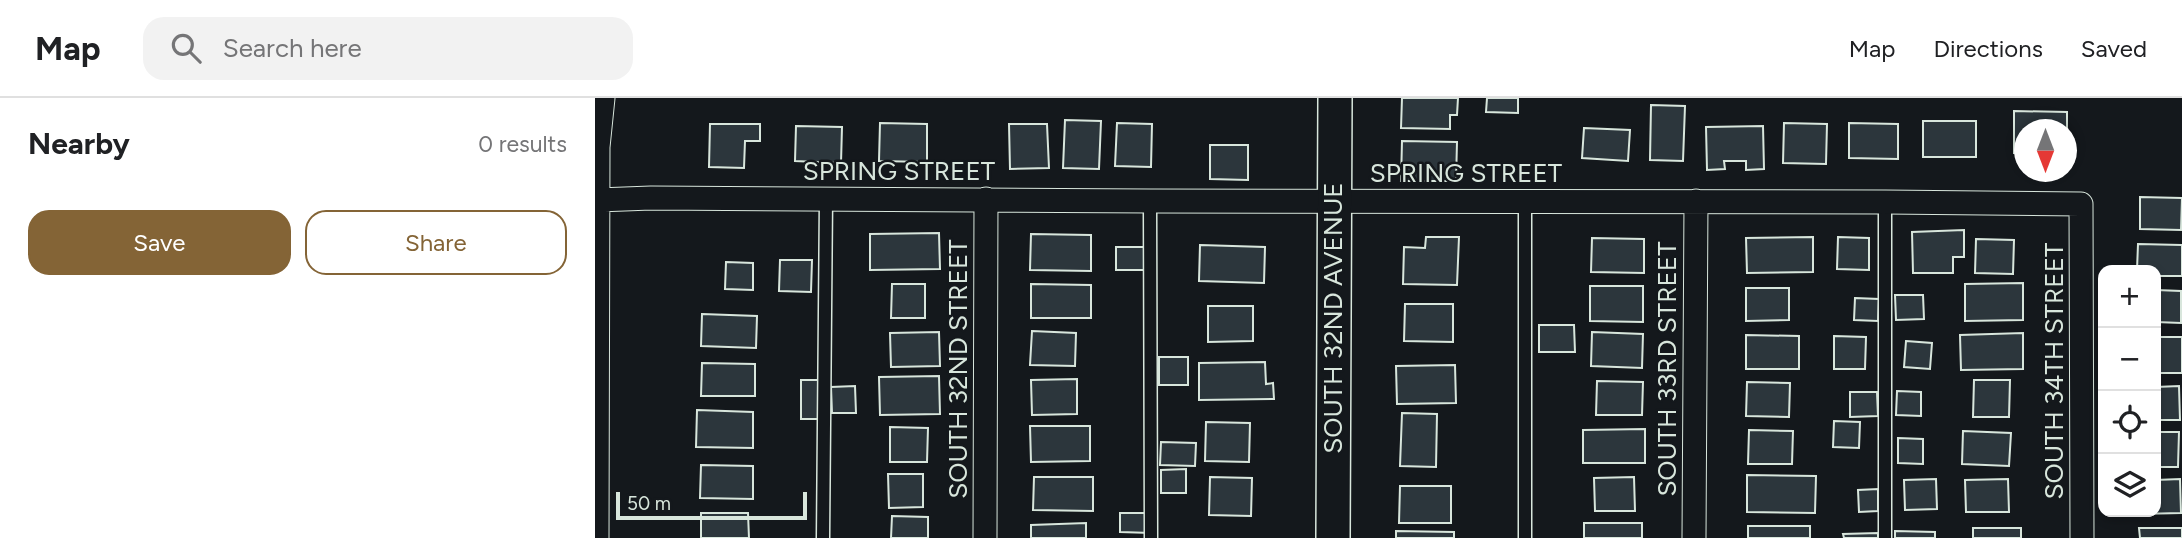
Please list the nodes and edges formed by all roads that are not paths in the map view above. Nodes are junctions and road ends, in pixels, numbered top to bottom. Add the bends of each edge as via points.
1 (603, 98) edge
2 (1335, 98) edge
3 (826, 198) junction
4 (986, 199) junction
5 (599, 200) junction
6 (1150, 201) junction
7 (1333, 201) junction
8 (1525, 201) junction
9 (1696, 201) junction
10 (1885, 202) junction
11 (2081, 204) joint
12 (597, 264) edge
13 (597, 538) edge
14 (823, 538) edge
15 (985, 538) edge
16 (1151, 538) edge
17 (1333, 538) edge
18 (1525, 538) edge
19 (1694, 538) edge
20 (1885, 538) edge
21 (2082, 538) edge

1 - 5 street
2 - 7 street, SOUTH 32ND AVENUE
3 - 4 street, SPRING STREET
3 - 5 street, SPRING STREET
3 - 14 lane
4 - 6 street, SPRING STREET
4 - 15 street, SOUTH 32ND STREET
5 - 12 street
6 - 7 street, SPRING STREET
6 - 16 lane
7 - 8 street, SPRING STREET
7 - 17 street, SOUTH 32ND AVENUE
8 - 9 street, SPRING STREET
8 - 18 lane
9 - 10 street, SPRING STREET
9 - 19 street, SOUTH 33RD STREET
10 - 11 street, SPRING STREET
10 - 20 lane
11 - 21 street, SOUTH 34TH STREET
12 - 13 street

